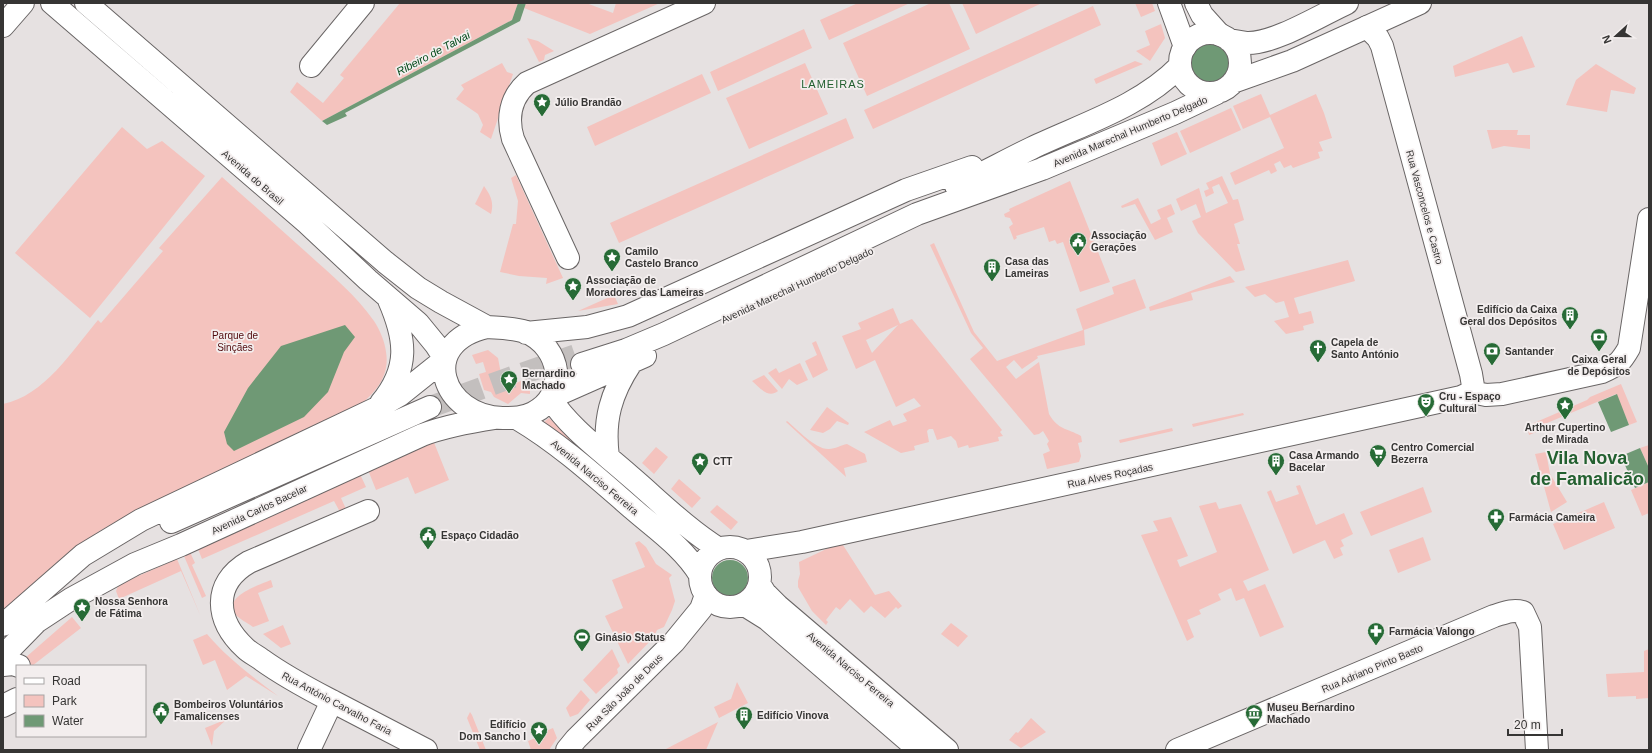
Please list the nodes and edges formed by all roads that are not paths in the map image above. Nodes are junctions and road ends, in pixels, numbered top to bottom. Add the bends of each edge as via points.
1 (23, 3) edge
2 (52, 3) edge
3 (86, 3) edge
4 (363, 3) edge
5 (704, 3) edge
6 (1169, 3) edge
7 (1196, 3) edge
8 (1346, 3) edge
9 (1420, 3) edge
10 (3, 26) edge
11 (1367, 27) junction
12 (1225, 37) junction
13 (1182, 56) junction
14 (311, 66) dead end
15 (1225, 87) junction
16 (1032, 148) junction
17 (1042, 169) junction
18 (1649, 219) edge
19 (568, 258) dead end
20 (389, 298) junction
21 (487, 327) junction
22 (526, 332) junction
23 (445, 359) junction
24 (631, 363) junction
25 (1472, 392) junction
26 (550, 398) junction
27 (377, 408) junction
28 (495, 418) junction
29 (518, 419) junction
30 (608, 457) junction
31 (368, 512) dead end
32 (719, 549) junction
33 (746, 551) junction
34 (760, 584) junction
35 (703, 585) junction
36 (33, 597) junction
37 (743, 604) junction
38 (34, 624) junction
39 (3, 625) edge
40 (3, 656) edge
41 (3, 665) edge
42 (16, 665) edge
43 (16, 700) edge
44 (332, 701) junction
45 (3, 706) edge
46 (309, 750) edge
47 (426, 750) edge
48 (567, 750) edge
49 (919, 750) edge
50 (947, 750) edge
51 (1177, 750) edge
52 (1537, 750) edge

1 - 10 main road
2 - 20 main road, Avenida do Brasil
3 - 21 main road via 384,262 418,288
4 - 14 main road
5 - 19 main road via 527,83 519,90 511,109 510,129
6 - 13 main road
7 - 12 main road via 1202,15
8 - 12 main road via 1264,41 1248,43
9 - 11 main road, Avenida Marechal Humberto Delgado
11 - 15 main road, Avenida Marechal Humberto Delgado
11 - 25 main road, Rua Vasconcelos e Castro via 1382,46 1471,374
12 - 13 main road via 1211,33 1201,34 1192,39
12 - 15 main road via 1235,46 1240,65 1238,74
13 - 15 main road via 1183,76 1197,91 1207,93
13 - 16 main road, Avenida Marechal Humberto Delgado via 1160,84 1141,96 1100,118
15 - 17 main road, Avenida Marechal Humberto Delgado via 1176,113
16 - 17 main road, Avenida Marechal Humberto Delgado via 973,178 581,359 626,350 917,214
16 - 22 main road, Avenida Marechal Humberto Delgado via 906,190 628,316 587,327
17 - 24 main road, Avenida Marechal Humberto Delgado
18 - 25 main road via 1629,348 1622,361 1602,372 1502,394 1486,395
20 - 23 main road, Avenida do Brasil via 418,323
20 - 27 main road via 402,333 403,350 401,368 391,392
21 - 22 main road
21 - 23 main road via 466,334 456,341
22 - 26 main road via 548,349 554,360 557,373
23 - 27 main road, Avenida Carlos Bacelar via 400,395
23 - 28 main road via 447,384 454,395 472,411
24 - 26 main road, Avenida Marechal Humberto Delgado
24 - 30 main road via 620,380 607,416
25 - 33 main road, Rua Alves Roçadas via 1460,397 1247,445 802,542
26 - 29 main road via 539,409
26 - 30 main road via 566,419
27 - 36 main road, Avenida Carlos Bacelar via 141,520 83,555
28 - 29 main road
28 - 38 main road, Avenida Carlos Bacelar via 440,428 422,435 135,564 71,599
29 - 35 main road, Avenida Narciso Ferreira via 567,452 673,543 693,564
30 - 32 main road via 687,526
31 - 44 main road, Rua António Carvalho Faria via 249,562 236,570 223,592 224,618 246,649 298,684
32 - 33 main road via 733,547
32 - 35 main road via 709,555 703,564
33 - 34 main road via 758,566
34 - 37 main road via 751,600
34 - 50 main road, Avenida Narciso Ferreira via 765,594 778,606
35 - 37 main road via 715,603 727,607
35 - 48 main road, Rua São João de Deus via 701,609 674,642
36 - 38 main road, Avenida Carlos Bacelar via 119,545 432,413 125,556 65,595
36 - 39 main road, Avenida Carlos Bacelar
37 - 49 main road, Avenida Narciso Ferreira via 767,619
38 - 40 main road, Avenida Carlos Bacelar
41 - 42 main road
43 - 45 main road
44 - 46 main road
44 - 47 main road, Rua António Carvalho Faria
51 - 52 main road, Rua Adriano Pinto Basto via 1509,611 1523,612 1530,626

